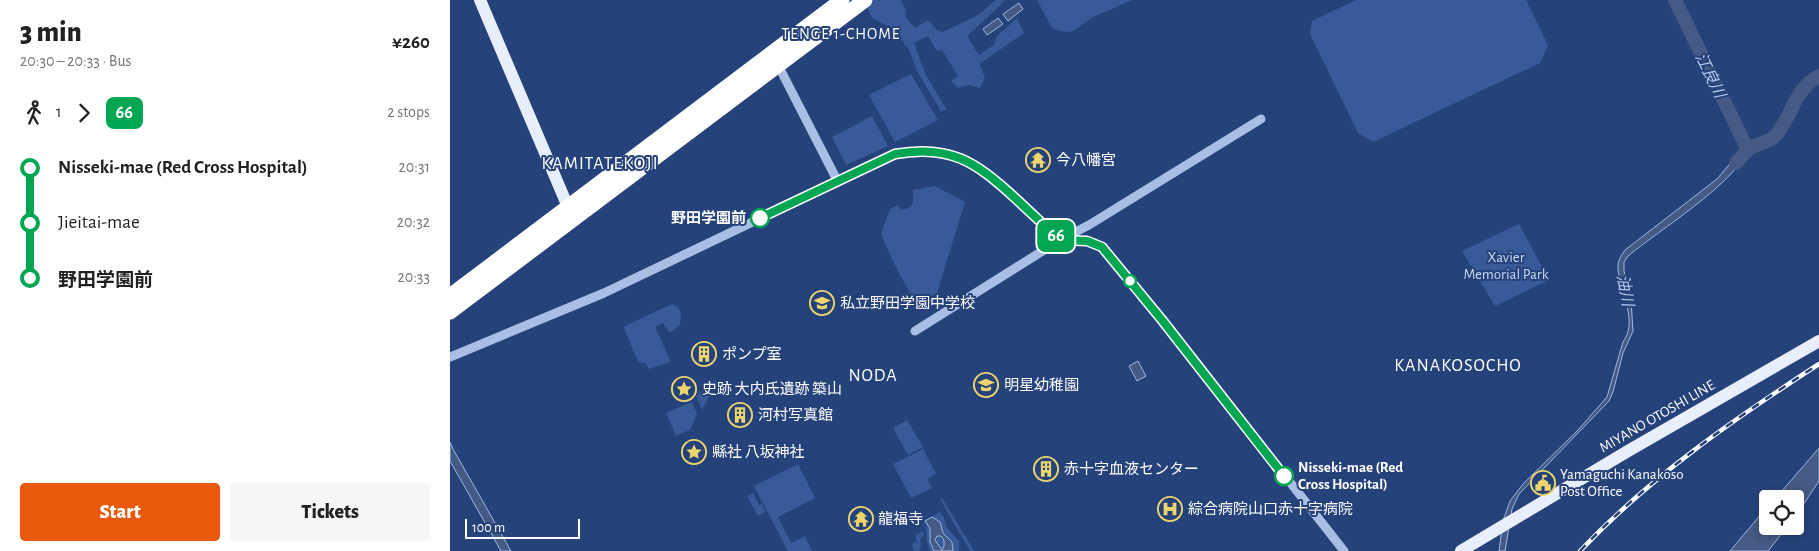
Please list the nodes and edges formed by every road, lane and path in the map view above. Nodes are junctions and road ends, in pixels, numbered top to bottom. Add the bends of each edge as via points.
1 (480, 0) edge
2 (842, 0) edge
3 (865, 0) edge
4 (778, 65) junction
5 (1261, 119) dead end
6 (838, 182) junction
7 (571, 213) junction
8 (1060, 240) junction
9 (450, 296) edge
10 (450, 312) edge
11 (915, 331) dead end
12 (1819, 341) edge
13 (450, 357) edge
14 (1344, 551) edge
15 (1461, 551) edge

1 - 7 main road
2 - 7 highway
3 - 4 highway
4 - 6 street
4 - 7 highway
5 - 8 street
6 - 8 street via 895,154 929,151 958,156 996,180
6 - 13 street via 604,293
7 - 9 highway
7 - 10 highway
8 - 11 street
8 - 14 street via 1087,241 1102,247
12 - 15 main road, MIYANO OTOSHI LINE

